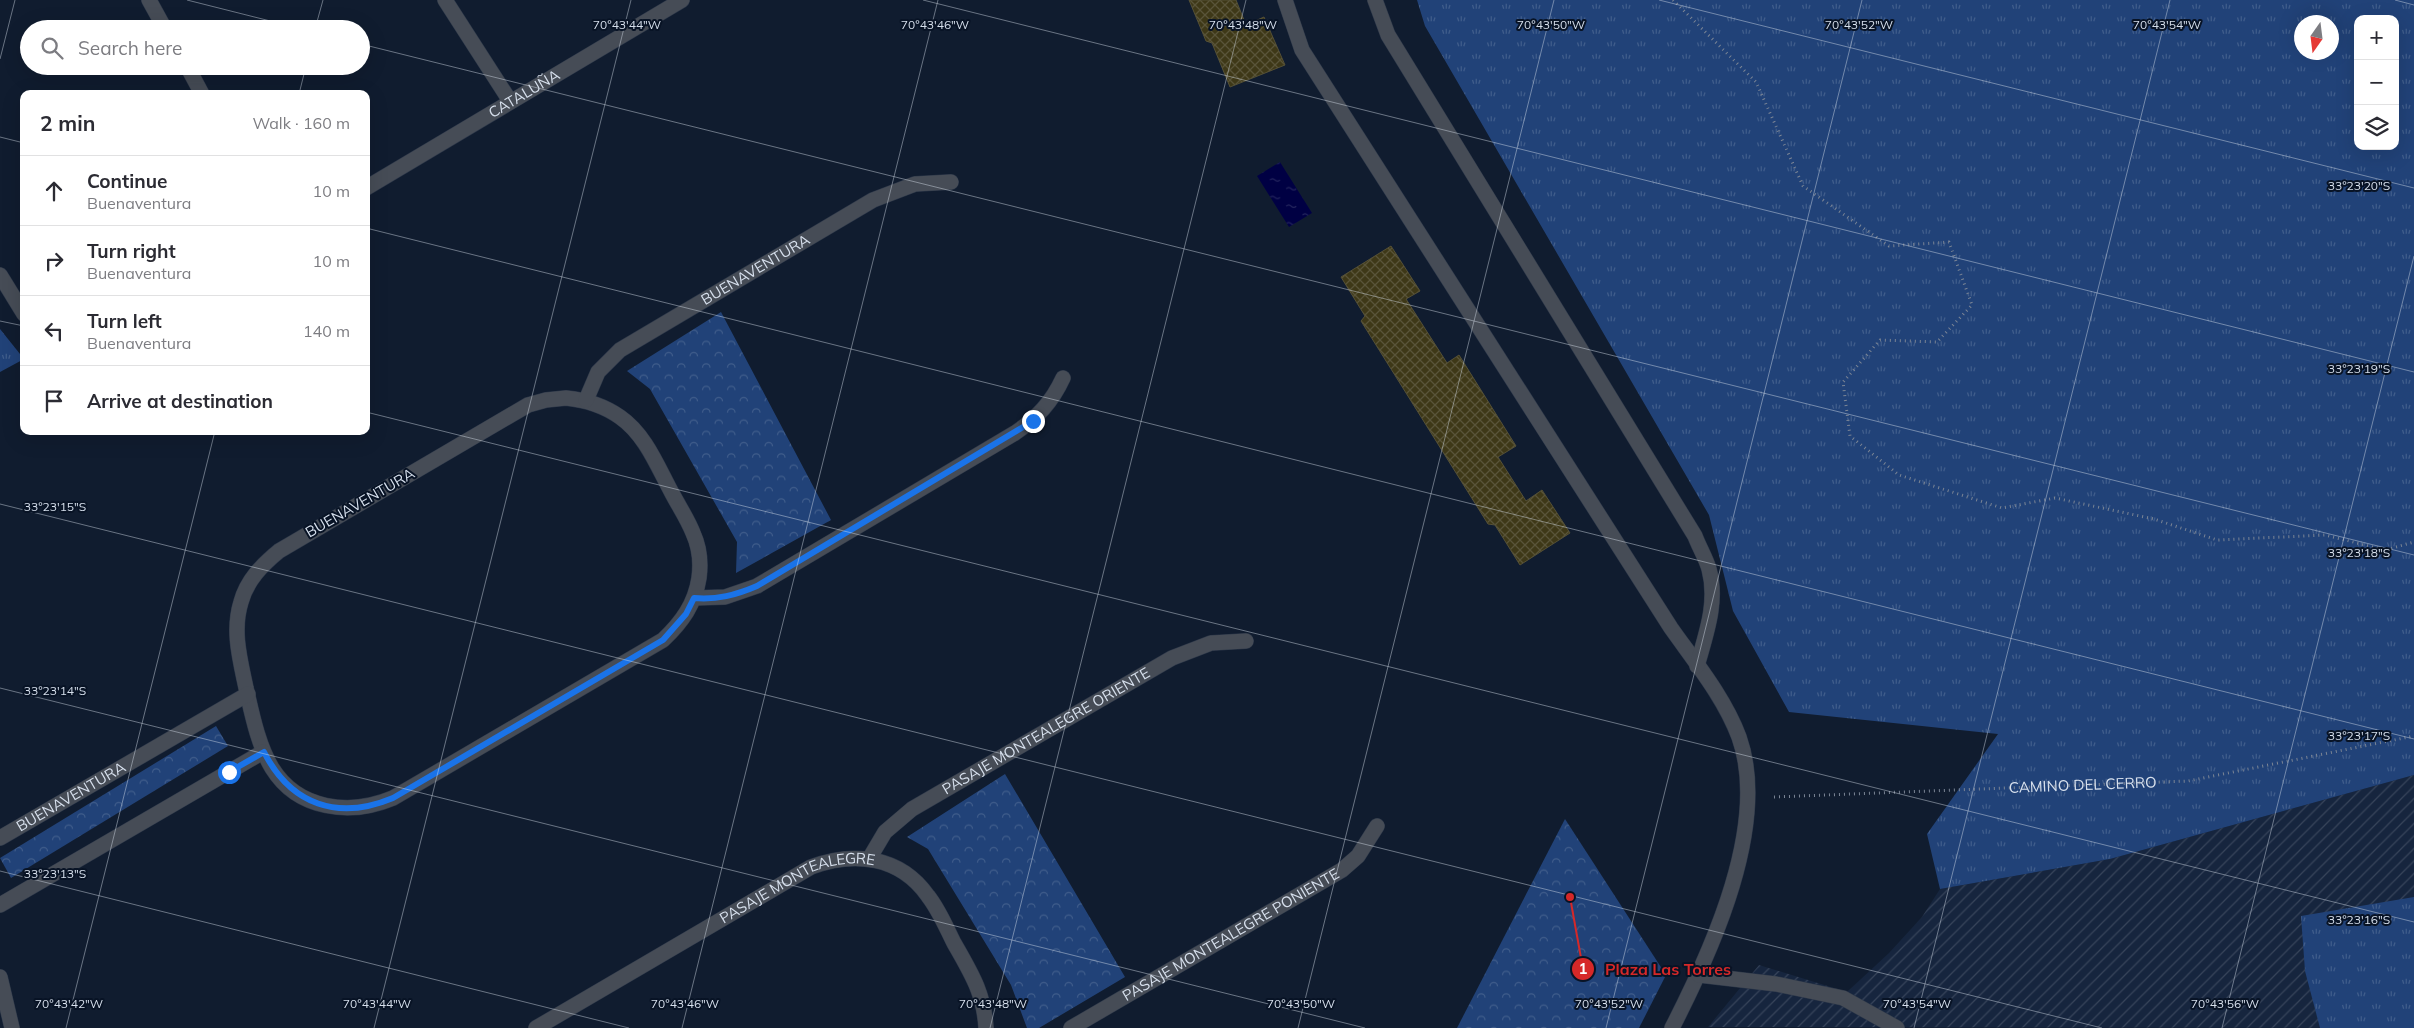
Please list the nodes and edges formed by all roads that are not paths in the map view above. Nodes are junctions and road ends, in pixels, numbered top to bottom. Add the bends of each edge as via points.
1 (149, 0) edge
2 (445, 0) edge
3 (682, 0) edge
4 (1285, 0) edge
5 (1375, 0) edge
6 (160, 20) edge
7 (192, 75) edge
8 (200, 90) edge
9 (510, 101) junction
10 (951, 182) dead end
11 (370, 186) edge
12 (2, 284) edge
13 (20, 309) edge
14 (1063, 378) dead end
15 (586, 400) junction
16 (694, 598) junction
17 (1246, 641) dead end
18 (1697, 666) junction
19 (248, 694) junction
20 (264, 752) junction
21 (1377, 826) dead end
22 (0, 838) edge
23 (869, 859) junction
24 (0, 906) edge
25 (1699, 975) junction
26 (0, 977) edge
27 (12, 1028) edge
28 (536, 1028) edge
29 (986, 1028) edge
30 (1071, 1028) edge
31 (1672, 1028) edge
32 (1897, 1028) edge

1 - 6 street
2 - 9 street
3 - 9 street, CATALUÑA
4 - 18 street via 1302,50
5 - 18 street via 1388,35 1694,536 1709,568 1712,590 1711,616
7 - 8 street
9 - 11 street, CATALUÑA
10 - 15 street, BUENAVENTURA via 914,184 873,200 620,350 598,372
12 - 13 street
14 - 16 street via 1048,405 1033,421 1006,438 757,586 725,597
15 - 16 street, BUENAVENTURA via 620,417 646,445 693,533 699,554 699,577
15 - 19 street, BUENAVENTURA via 566,398 528,405 279,551 263,564 250,581 237,617 236,636
16 - 20 street, BUENAVENTURA via 686,614 663,640 374,806 354,809 314,803 284,783
17 - 23 street, PASAJE MONTEALEGRE ORIENTE via 1211,643 1172,658 912,809 885,832
18 - 25 street via 1729,713 1740,738 1749,784 1742,847 1716,935
19 - 20 street, BUENAVENTURA
19 - 22 street, BUENAVENTURA
20 - 24 street
21 - 30 street, PASAJE MONTEALEGRE PONIENTE via 1358,856 1335,874
23 - 28 street, PASAJE MONTEALEGRE via 849,857 811,867
23 - 29 street, PASAJE MONTEALEGRE via 903,872 929,896 980,989
25 - 31 street
25 - 32 street via 1776,984 1843,998
26 - 27 street

